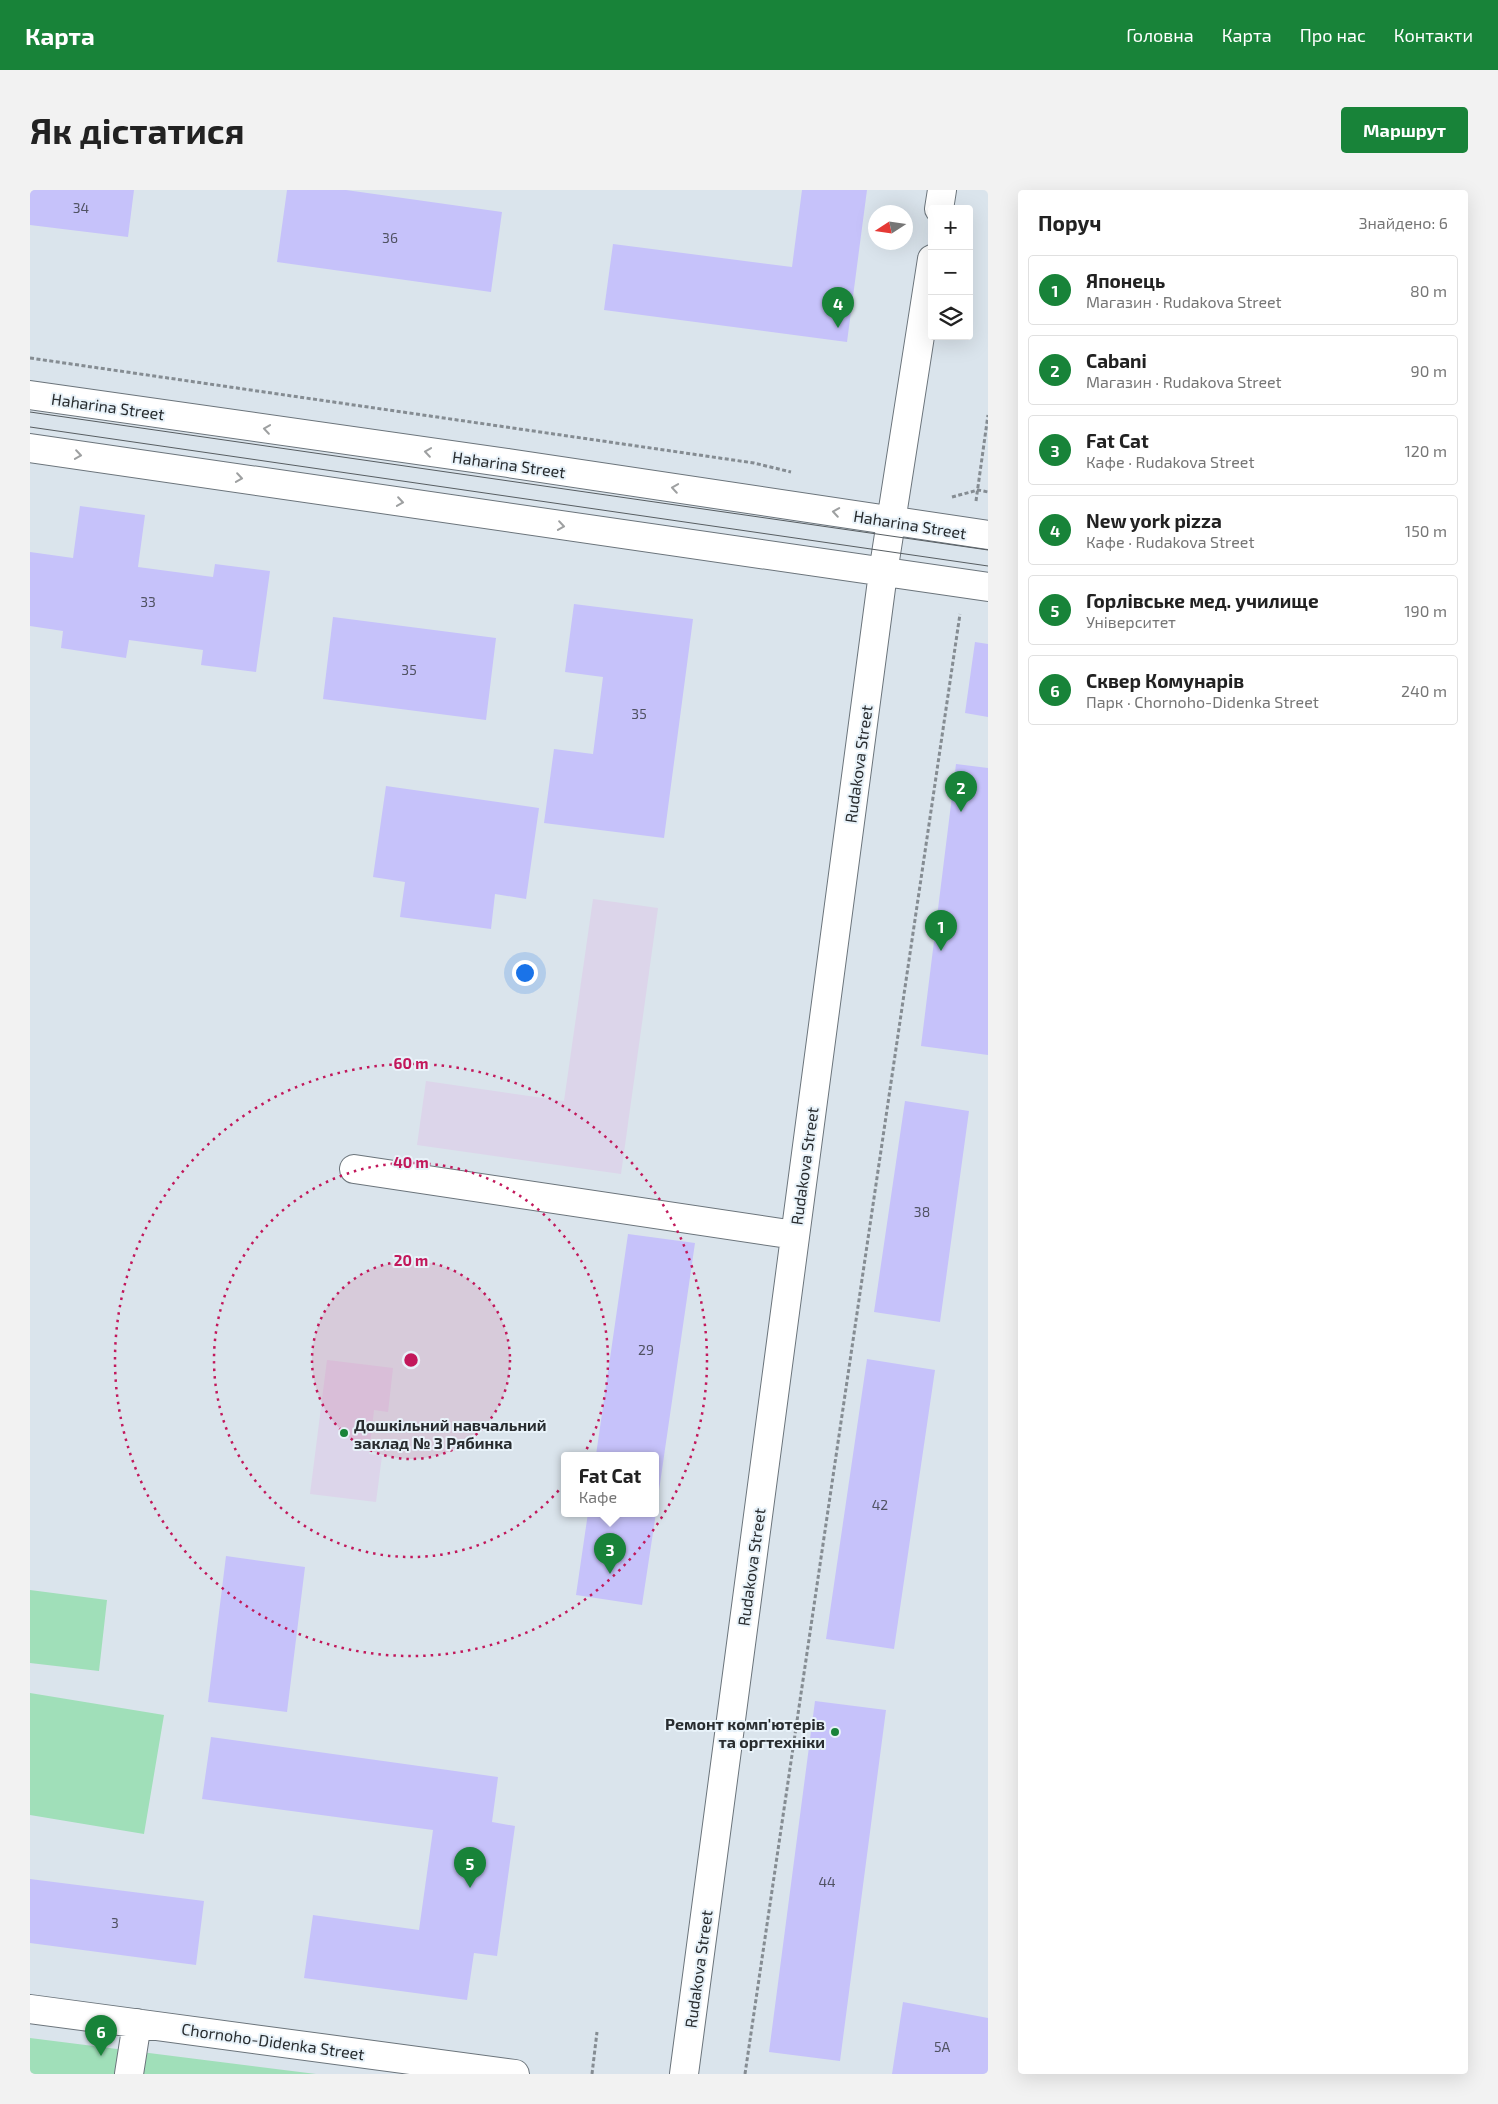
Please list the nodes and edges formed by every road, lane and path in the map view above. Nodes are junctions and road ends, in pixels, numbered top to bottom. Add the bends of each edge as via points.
1 (942, 190) edge
2 (940, 205) edge
3 (928, 285) edge
4 (30, 358) edge
5 (30, 395) edge
6 (988, 415) edge
7 (30, 448) edge
8 (800, 474) dead end
9 (978, 490) junction
10 (988, 492) edge
11 (947, 498) dead end
12 (891, 521) junction
13 (980, 534) edge
14 (883, 573) junction
15 (976, 586) edge
16 (354, 1169) dead end
17 (795, 1235) junction
18 (30, 2009) edge
19 (137, 2023) junction
20 (597, 2032) dead end
21 (129, 2074) edge
22 (515, 2074) edge
23 (592, 2074) edge
24 (684, 2074) edge
25 (745, 2074) edge

1 - 2 street
3 - 12 street, Rudakova Street
4 - 8 path via 744,461
12 -> 5 street, Haharina Street
6 - 9 path
7 -> 14 street
9 - 10 path
9 - 11 path
9 - 13 path
12 - 13 street, Haharina Street
12 - 14 street, Rudakova Street
14 - 15 street
14 - 17 street, Rudakova Street
15 - 25 path
16 - 17 street
17 - 24 street, Rudakova Street
18 - 19 street, Chornoho-Didenka Street
19 - 21 street
19 - 22 street, Chornoho-Didenka Street
20 - 23 path

